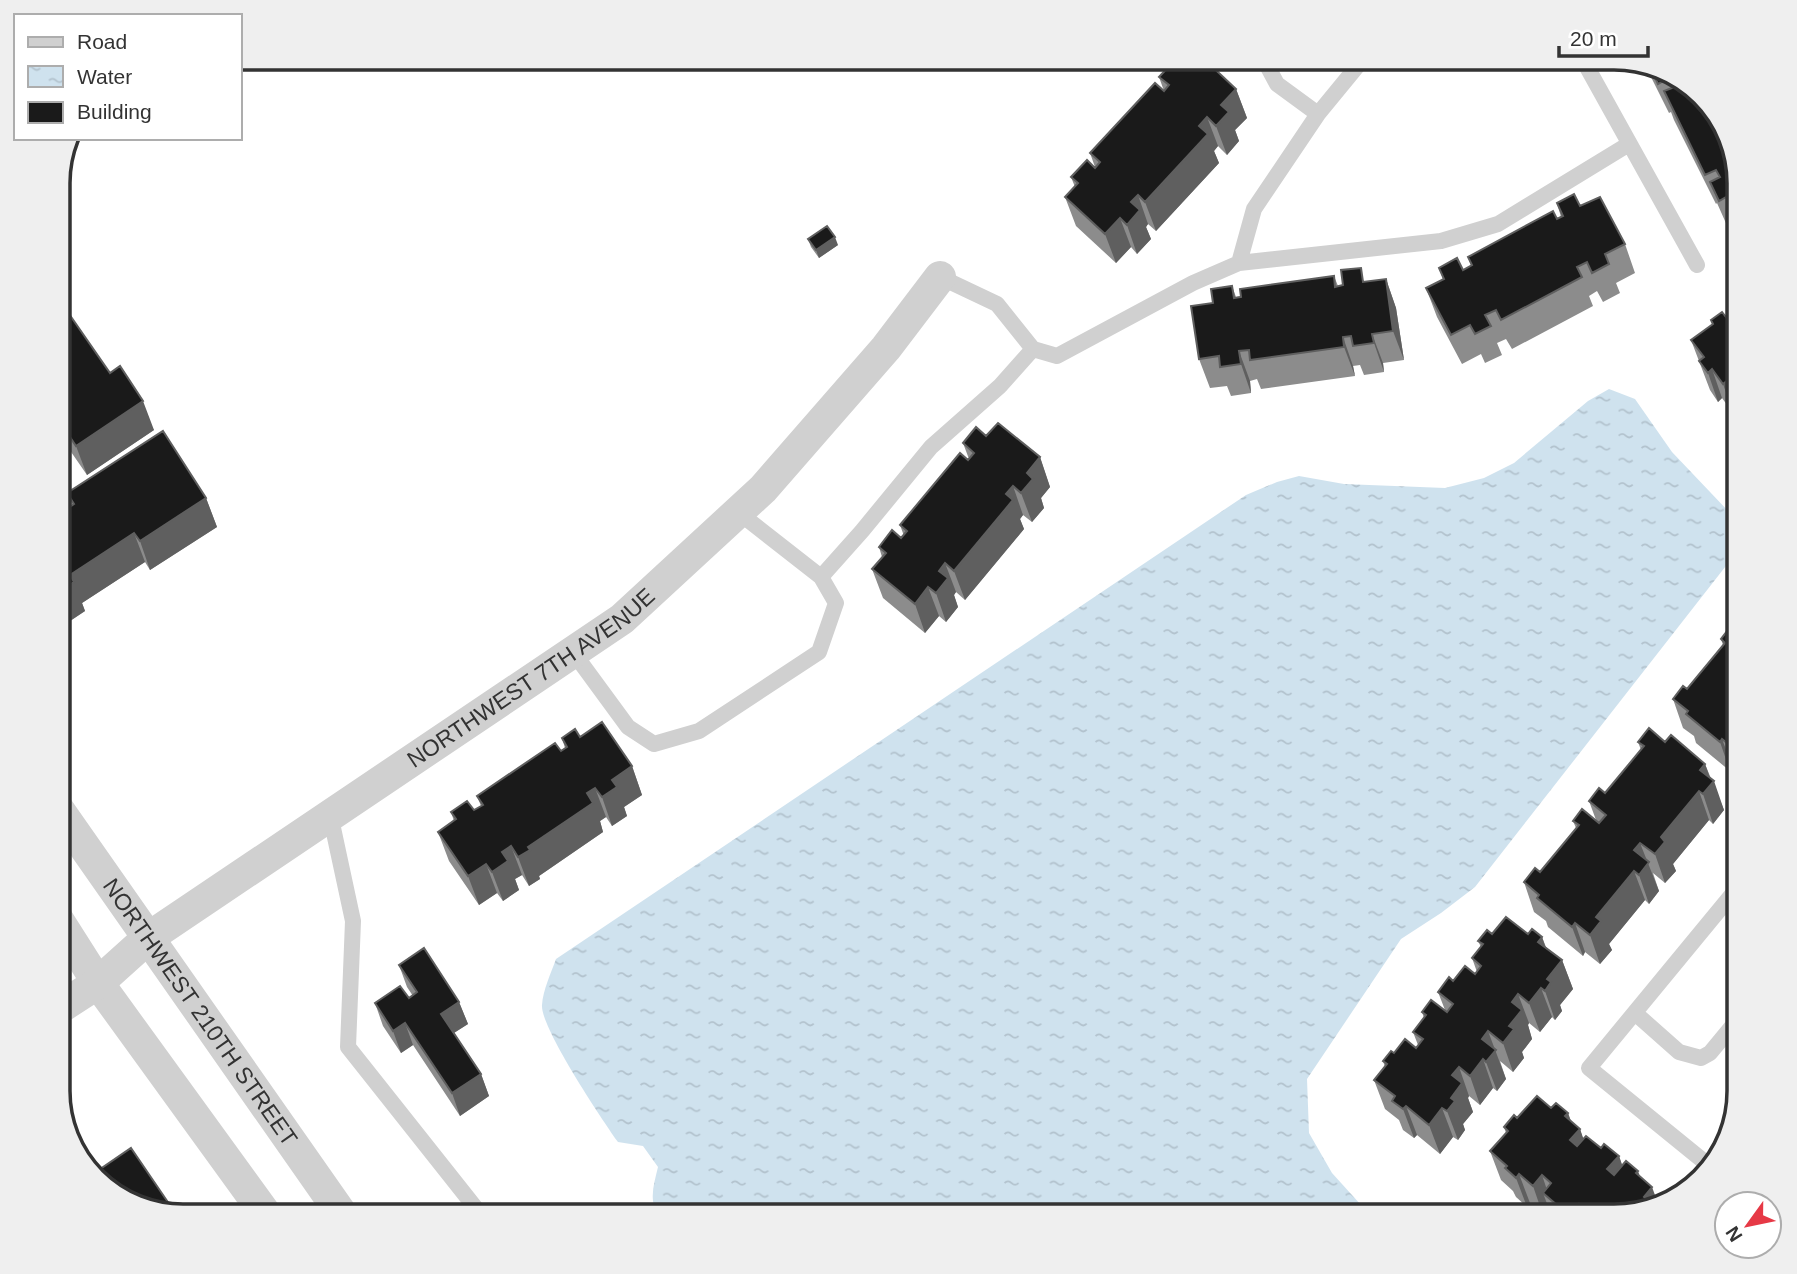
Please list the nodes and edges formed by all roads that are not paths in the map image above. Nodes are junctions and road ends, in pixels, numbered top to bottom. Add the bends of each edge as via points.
1 (1271, 70) edge
2 (1354, 70) edge
3 (1589, 70) edge
4 (1318, 114) junction
5 (1629, 144) junction
6 (1239, 264) junction
7 (1697, 265) dead end
8 (940, 277) joint
9 (1033, 349) junction
10 (738, 512) junction
11 (821, 577) junction
12 (573, 652) junction
13 (330, 814) junction
14 (70, 826) edge
15 (1727, 901) edge
16 (148, 938) junction
17 (70, 939) edge
18 (98, 983) junction
19 (70, 1001) edge
20 (1635, 1013) junction
21 (1727, 1032) edge
22 (1703, 1160) edge
23 (258, 1204) edge
24 (335, 1204) edge
25 (472, 1204) edge

1 - 4 lane via 1278,83
2 - 4 lane
3 - 5 lane
4 - 6 lane via 1254,209
5 - 6 lane via 1498,224 1441,241
5 - 7 lane
6 - 9 lane via 1193,283 1057,356
8 - 9 lane via 997,304
8 - 10 street, NORTHWEST 7TH AVENUE via 886,348
9 - 11 lane via 1000,386 931,447
10 - 11 lane
10 - 12 street, NORTHWEST 7TH AVENUE via 622,619
11 - 12 lane via 836,603 819,652 698,731 654,744 628,727
12 - 13 street, NORTHWEST 7TH AVENUE
13 - 16 street, NORTHWEST 7TH AVENUE
13 - 25 lane via 353,921 348,1047
14 - 16 street, NORTHWEST 210TH STREET
15 - 20 lane
16 - 18 street, NORTHWEST 7TH AVENUE
16 - 24 street, NORTHWEST 210TH STREET
17 - 18 street
18 - 19 street, NORTHWEST 7TH AVENUE
18 - 23 street
20 - 21 lane via 1679,1052 1700,1058
20 - 22 lane via 1589,1069

